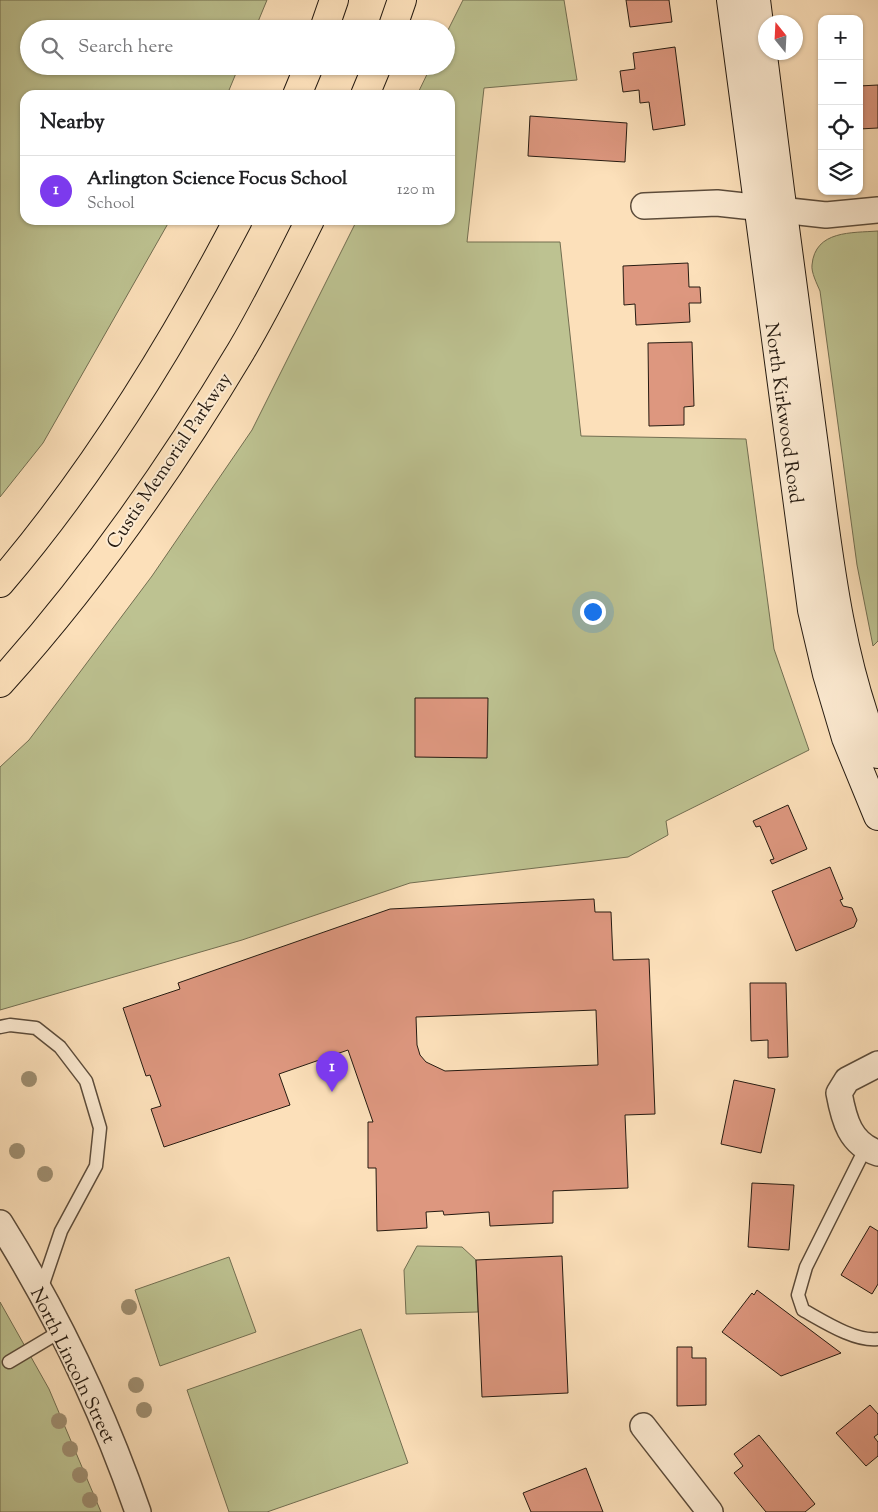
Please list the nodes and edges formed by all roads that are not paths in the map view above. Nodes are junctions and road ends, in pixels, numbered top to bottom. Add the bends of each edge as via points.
1 (334, 0) edge
2 (402, 0) edge
3 (731, 0) edge
4 (756, 0) edge
5 (327, 20) edge
6 (395, 20) edge
7 (305, 75) edge
8 (373, 75) edge
9 (299, 90) edge
10 (367, 90) edge
11 (644, 206) dead end
12 (770, 209) junction
13 (878, 210) edge
14 (235, 225) edge
15 (307, 225) edge
16 (0, 583) edge
17 (0, 683) edge
18 (878, 754) edge
19 (878, 816) edge
20 (0, 1026) edge
21 (878, 1064) edge
22 (872, 1151) edge
23 (0, 1223) edge
24 (40, 1293) junction
25 (61, 1331) junction
26 (878, 1339) edge
27 (10, 1362) dead end
28 (643, 1426) dead end
29 (138, 1512) edge
30 (710, 1512) edge

1 - 5 highway
2 - 6 highway
3 - 12 main road, North Kirkwood Road
4 - 12 main road, North Kirkwood Road
7 - 9 highway
8 - 10 highway
11 - 12 street via 717,203
12 - 13 street via 826,215
12 - 18 main road, North Kirkwood Road via 836,606 854,687
12 - 19 main road, North Kirkwood Road via 812,610 846,738
14 - 16 highway via 180,325 116,428
15 - 17 highway, Custis Memorial Parkway via 242,350 183,444 83,582
20 - 24 lane via 36,1028 60,1046 86,1081 100,1128 96,1166 61,1231
21 - 22 street via 847,1080 839,1093 853,1138
22 - 26 lane via 806,1266 798,1295 803,1310 831,1326 870,1340
23 - 24 street, North Lincoln Street
24 - 25 street, North Lincoln Street
25 - 27 lane
25 - 29 street, North Lincoln Street via 94,1398
28 - 30 street

